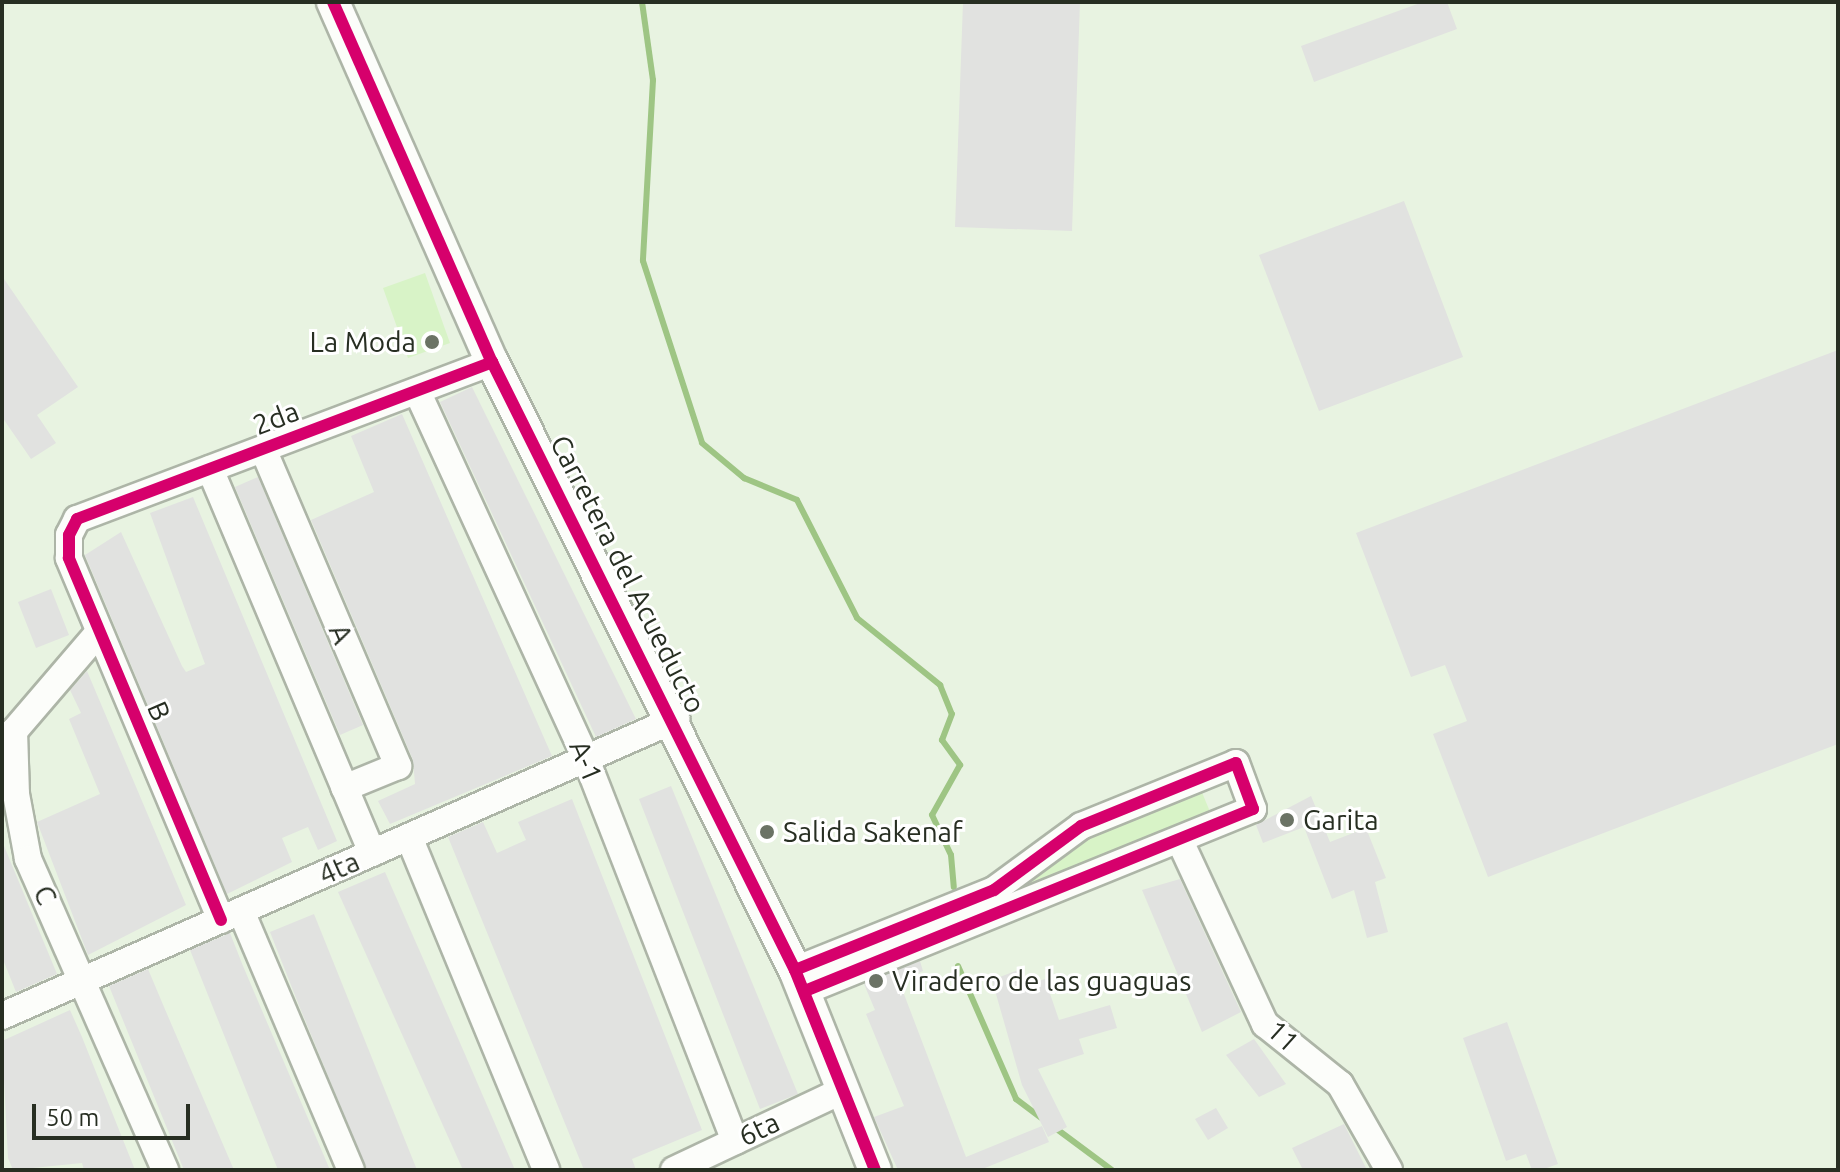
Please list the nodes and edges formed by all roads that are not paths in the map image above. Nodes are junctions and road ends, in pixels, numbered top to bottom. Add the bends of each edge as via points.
1 (333, 2) edge
2 (492, 362) junction
3 (417, 391) junction
4 (263, 449) junction
5 (210, 469) junction
6 (77, 519) joint
7 (99, 632) junction
8 (676, 719) junction
9 (586, 759) junction
10 (344, 788) junction
11 (409, 837) junction
12 (1180, 841) junction
13 (372, 853) junction
14 (231, 915) junction
15 (86, 979) junction
16 (799, 980) junction
17 (2, 1016) edge
18 (845, 1089) junction
19 (735, 1141) junction
20 (165, 1170) edge
21 (351, 1170) edge
22 (546, 1170) edge
23 (674, 1170) edge
24 (875, 1170) edge
25 (1389, 1170) edge

1 - 2 street, Carretera del Acueducto
2 - 3 street, 2da
2 - 8 street, Carretera del Acueducto
3 - 4 street, 2da
3 - 9 street, A-1
4 - 5 street, 2da
4 - 10 street, A via 398,766
5 - 6 street, 2da
5 - 10 street, A
6 - 7 street, B via 69,558
7 - 14 street, B
7 - 15 street, C via 14,731 28,859
8 - 9 street, 4ta
8 - 16 street, Carretera del Acueducto
9 - 11 street, 4ta
9 - 19 street, A-1
10 - 13 street, A
11 - 13 street, 4ta
11 - 22 street
12 - 16 street
12 - 16 street via 1253,809 1236,763 1081,826 994,890
12 - 25 street, 11 via 1265,1024 1340,1084
13 - 14 street, 4ta
14 - 15 street, 4ta
14 - 21 street, B
15 - 17 street, 4ta
15 - 20 street, C
16 - 18 street, Carretera del Acueducto
18 - 19 street, 6ta
18 - 24 street, Carretera del Acueducto
19 - 23 street, 6ta

